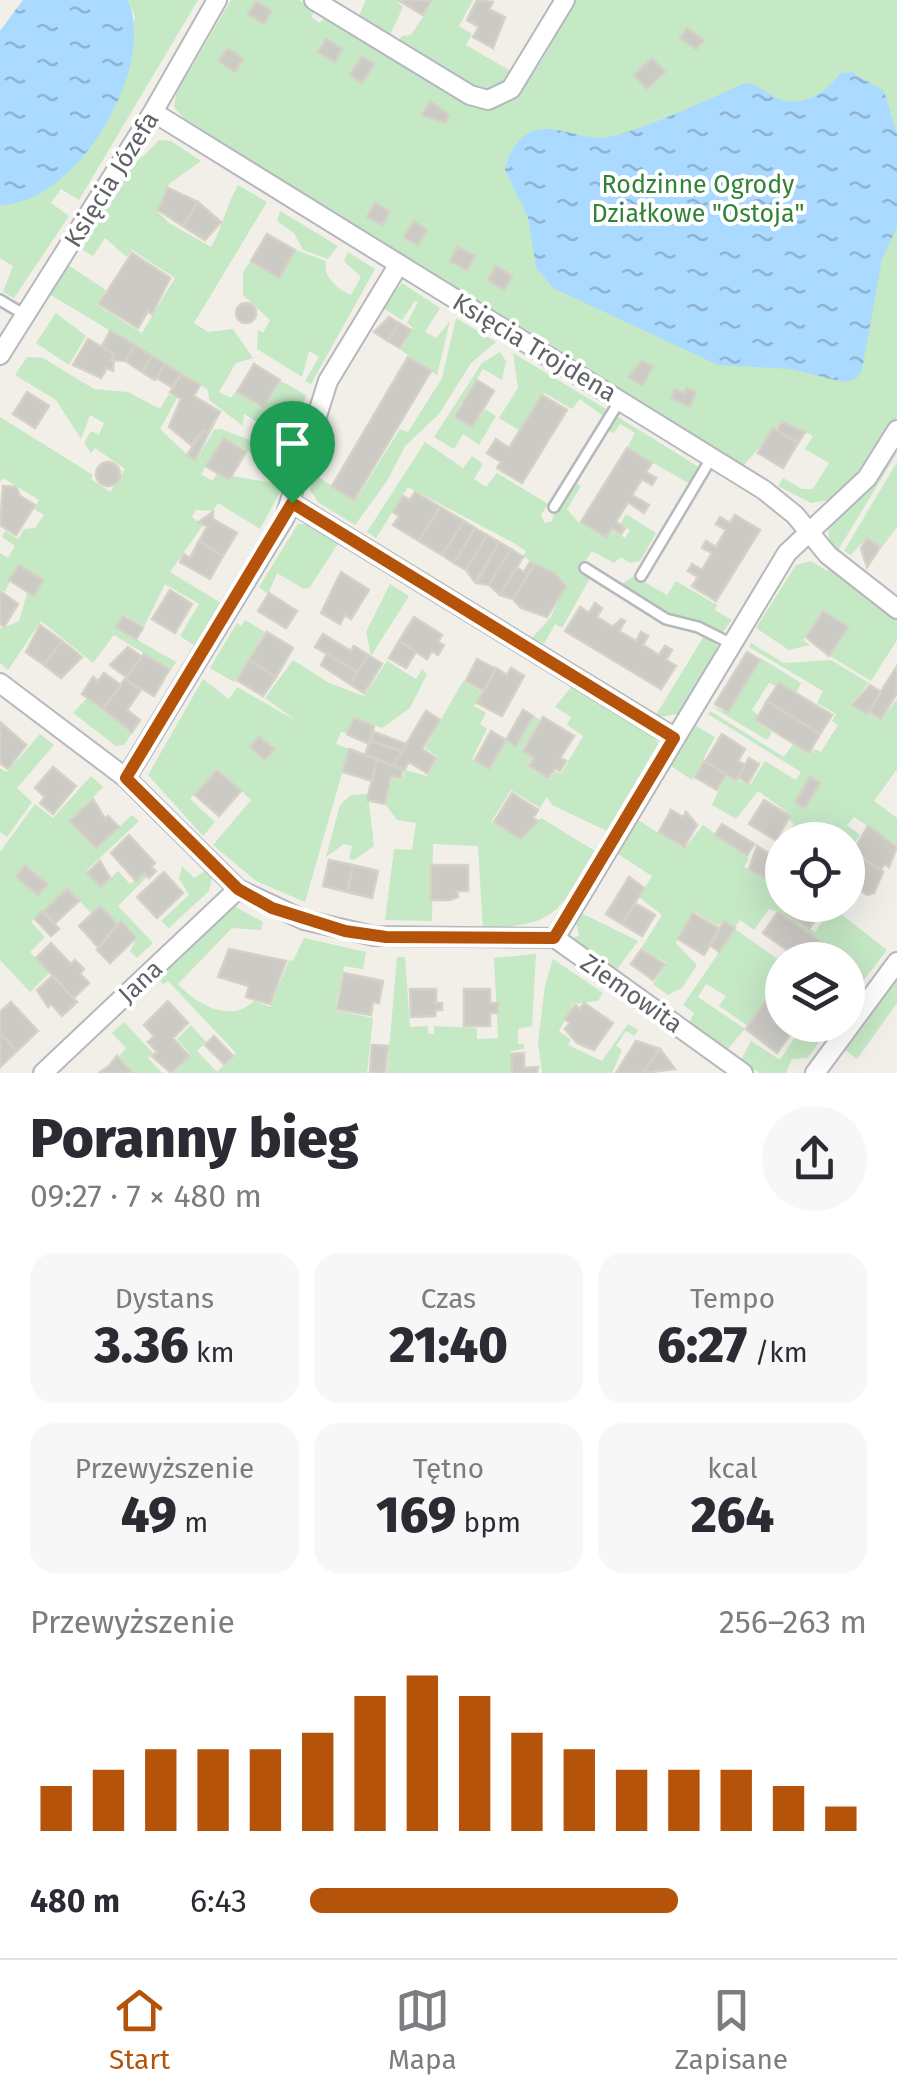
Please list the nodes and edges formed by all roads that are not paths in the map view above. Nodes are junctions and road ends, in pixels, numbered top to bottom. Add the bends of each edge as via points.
1 (218, 0) edge
2 (314, 0) edge
3 (565, 0) edge
4 (153, 112) junction
5 (399, 264) junction
6 (0, 300) edge
7 (25, 315) junction
8 (0, 356) edge
9 (620, 399) junction
10 (897, 430) edge
11 (712, 457) junction
12 (292, 503) junction
13 (554, 508) dead end
14 (807, 530) junction
15 (586, 568) dead end
16 (640, 576) dead end
17 (897, 609) edge
18 (732, 644) junction
19 (0, 683) edge
20 (674, 738) junction
21 (126, 778) junction
22 (238, 889) junction
23 (554, 938) junction
24 (897, 962) edge
25 (43, 1073) edge
26 (743, 1073) edge
27 (814, 1073) edge

1 - 4 street, Księcia Józefa
2 - 3 street via 488,100 506,95
4 - 5 street, Księcia Trojdena
4 - 7 street, Księcia Józefa
5 - 9 street, Księcia Trojdena
5 - 12 street via 328,381
6 - 7 lane
7 - 8 street, Księcia Józefa
9 - 11 street, Księcia Trojdena
9 - 13 lane
10 - 14 street via 867,478
11 - 14 street, Księcia Trojdena via 780,502
11 - 16 lane
12 - 20 street
12 - 21 street
14 - 17 street, Księcia Trojdena via 828,556
14 - 18 street
15 - 18 lane via 666,619
18 - 20 street
19 - 21 street, Ziemowita
20 - 23 street
21 - 22 street, Ziemowita
22 - 23 street, Ziemowita via 306,920 374,936
22 - 25 street, Jana
23 - 26 street, Ziemowita
24 - 27 street

